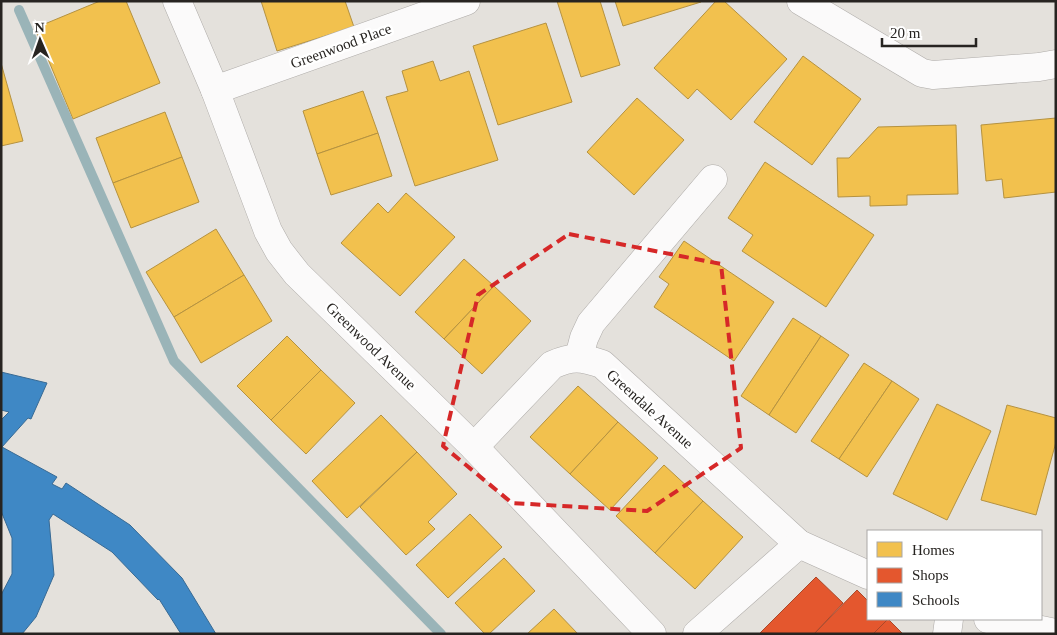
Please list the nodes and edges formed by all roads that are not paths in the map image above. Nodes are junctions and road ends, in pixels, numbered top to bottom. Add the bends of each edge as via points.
1 (177, 1) edge
2 (466, 1) edge
3 (801, 1) edge
4 (1056, 64) edge
5 (215, 90) junction
6 (713, 179) dead end
7 (578, 358) junction
8 (474, 447) junction
9 (799, 544) junction
10 (867, 575) edge
11 (949, 620) edge
12 (993, 620) edge
13 (704, 632) edge
14 (1056, 633) edge
15 (652, 634) edge
16 (946, 634) edge

1 - 5 street, Greenwood Avenue
2 - 5 street, Greenwood Place
3 - 4 street via 922,73 933,75
5 - 8 street, Greenwood Avenue via 279,251 297,274
6 - 7 street via 592,323
7 - 8 street, Greendale Avenue via 552,365
7 - 9 street, Greendale Avenue via 602,364
8 - 15 street, Greenwood Avenue
9 - 10 street, Greendale Avenue
9 - 13 street
11 - 16 street
12 - 14 street

